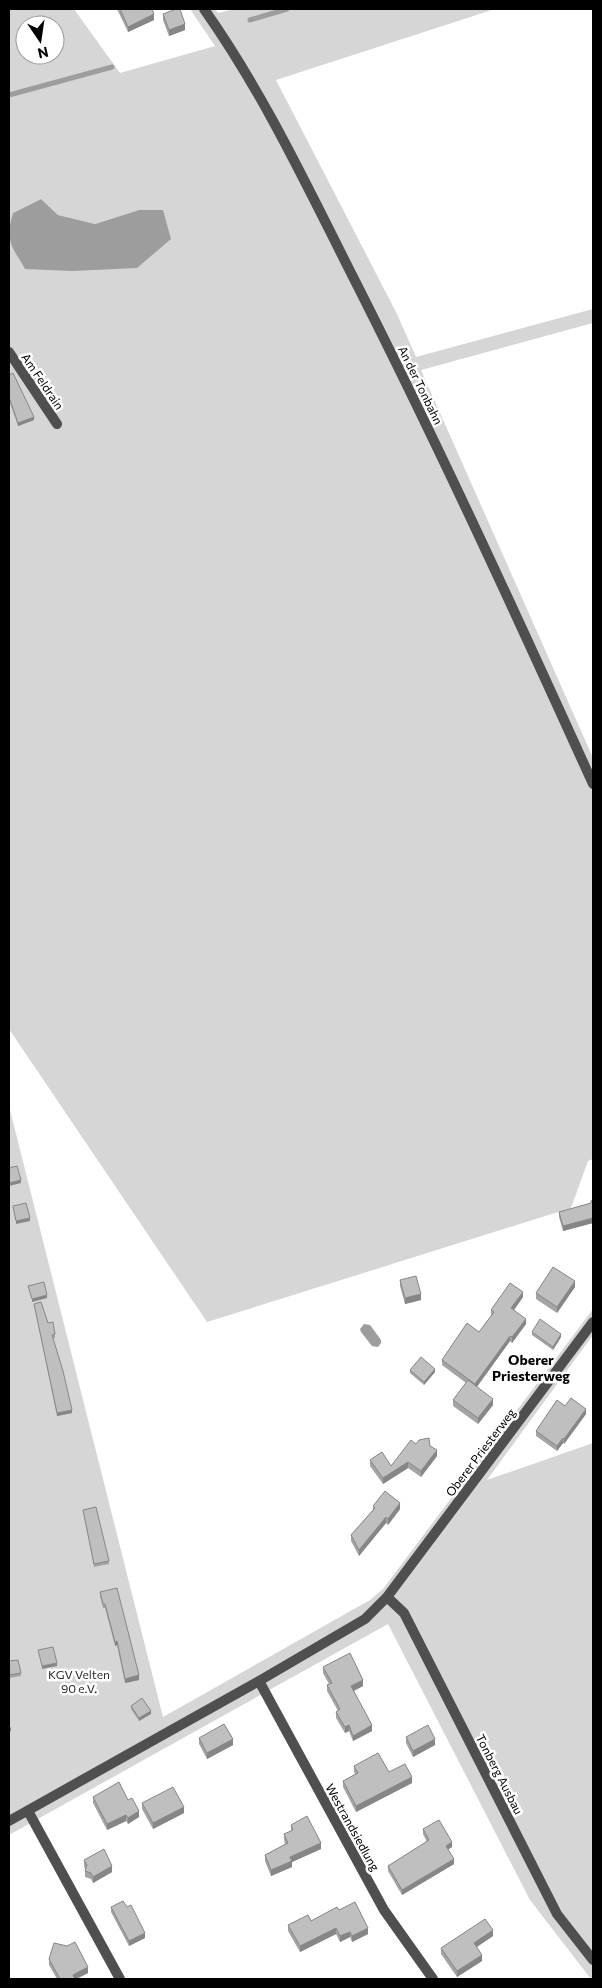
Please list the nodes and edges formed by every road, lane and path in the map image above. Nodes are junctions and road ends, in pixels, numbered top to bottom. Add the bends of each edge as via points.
1 (204, 9) edge
2 (9, 352) edge
3 (57, 424) dead end
4 (593, 784) edge
5 (593, 1322) edge
6 (388, 1597) junction
7 (259, 1681) junction
8 (28, 1811) junction
9 (9, 1821) edge
10 (593, 1960) edge
11 (120, 1979) edge
12 (433, 1979) edge

1 - 4 street, An der Tonbahn via 277,128 401,370
2 - 3 street, Am Feldrain
5 - 6 street, Oberer Priesterweg
6 - 7 street via 365,1619
6 - 10 street, Tonberg Ausbau via 404,1613 557,1914
7 - 8 street
7 - 12 street, Westrandsiedlung via 384,1910
8 - 9 street
8 - 11 street

